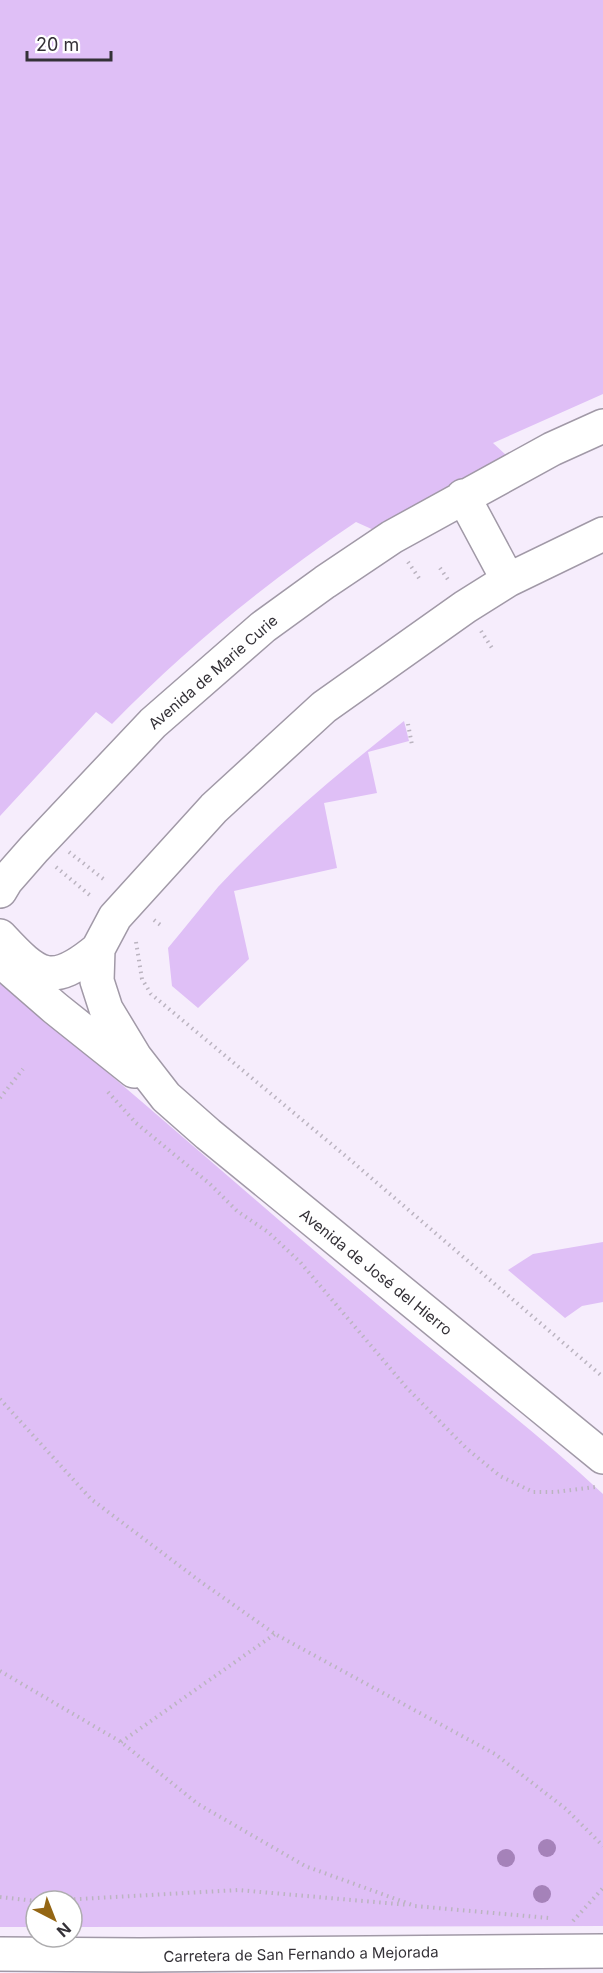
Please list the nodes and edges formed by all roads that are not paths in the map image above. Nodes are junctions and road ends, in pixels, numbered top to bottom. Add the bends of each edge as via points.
1 (603, 426) edge
2 (463, 496) junction
3 (603, 534) edge
4 (508, 580) junction
5 (0, 891) edge
6 (0, 936) edge
7 (98, 949) junction
8 (0, 960) edge
9 (160, 1089) junction
10 (600, 1472) edge
11 (603, 1951) edge
12 (0, 1954) edge

1 - 2 street, Avenida de Marie Curie
2 - 4 street
2 - 5 street, Avenida de Marie Curie via 392,537 262,627 153,723
3 - 4 street
4 - 7 street via 324,707 214,808 122,909
6 - 7 street via 41,973 78,966
7 - 9 street via 97,981 106,1009
8 - 9 street
9 - 10 street, Avenida de José del Hierro
11 - 12 street, Carretera de San Fernando a Mejorada

